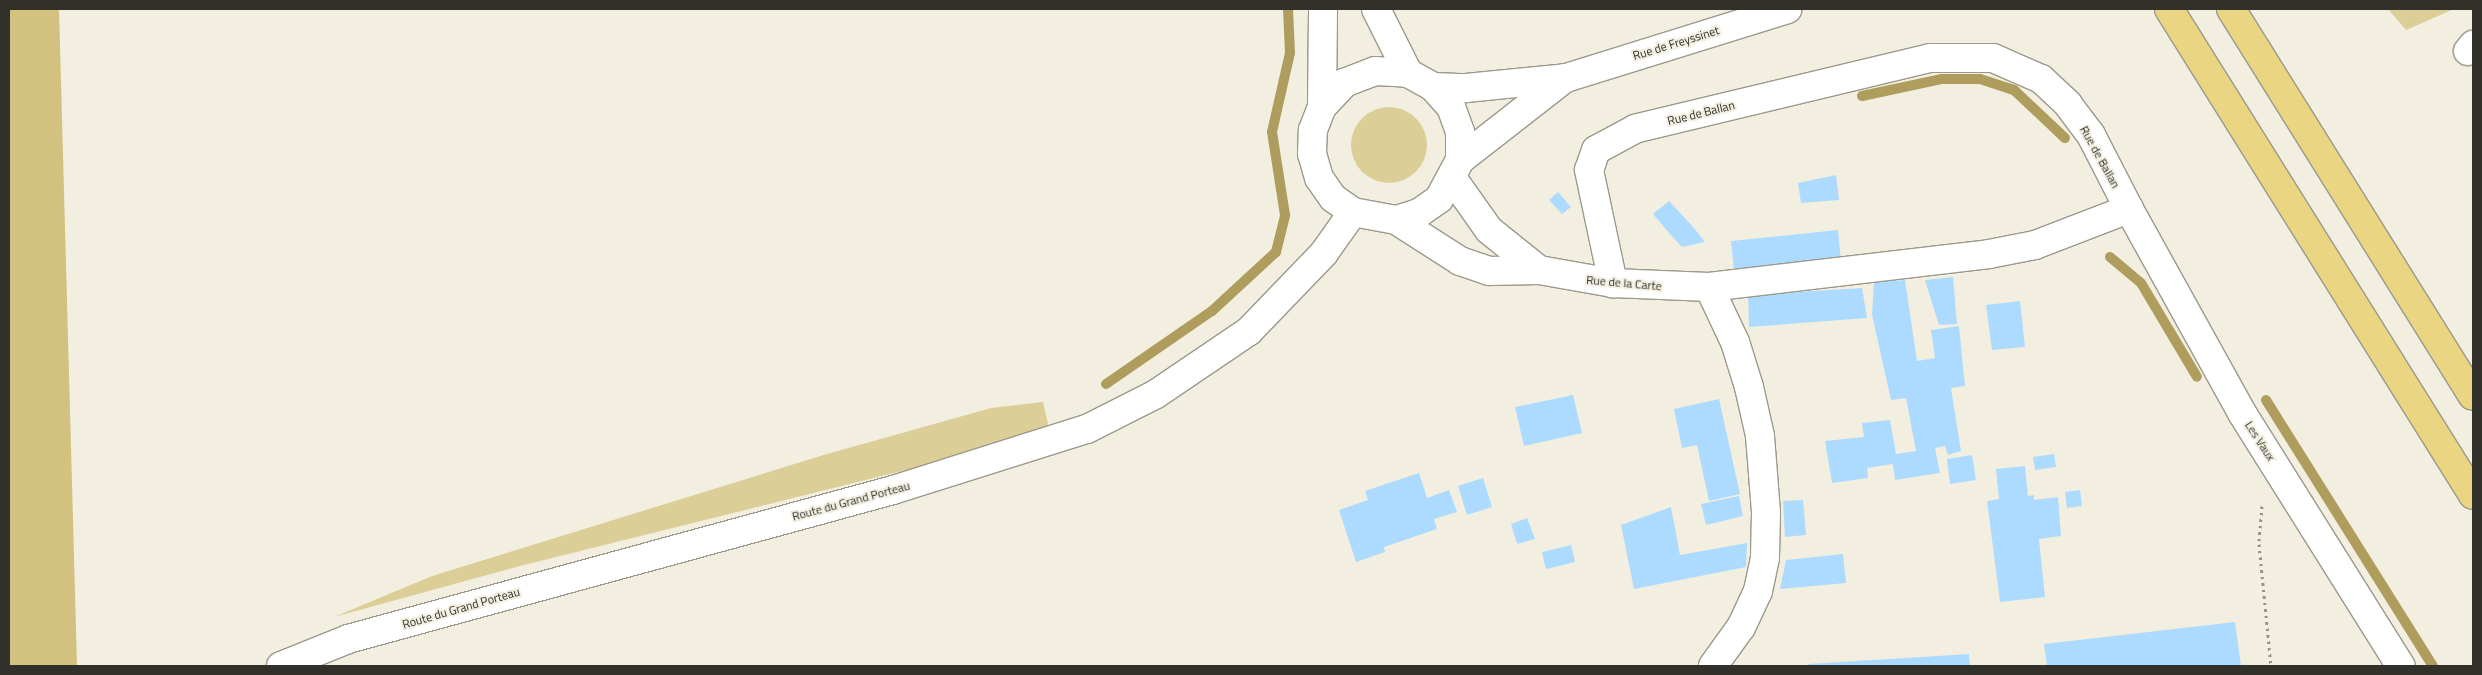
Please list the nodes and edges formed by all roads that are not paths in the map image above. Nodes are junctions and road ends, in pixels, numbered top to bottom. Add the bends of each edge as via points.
1 (1323, 9) edge
2 (1376, 9) edge
3 (1787, 9) edge
4 (2169, 9) edge
5 (2231, 9) edge
6 (1408, 73) junction
7 (1566, 78) junction
8 (1433, 86) junction
9 (1322, 108) junction
10 (1457, 170) junction
11 (2128, 209) junction
12 (1353, 212) junction
13 (1396, 220) junction
14 (1540, 270) junction
15 (1613, 283) junction
16 (1709, 287) junction
17 (2473, 396) edge
18 (2473, 495) edge
19 (281, 666) edge
20 (1713, 666) edge
21 (2401, 666) edge

1 - 9 street
2 - 6 street
3 - 7 street, Rue de Freyssinet
4 - 18 highway
5 - 17 highway
6 - 8 street
6 - 9 street via 1375,71 1352,80
7 - 8 street via 1517,85
7 - 10 street
8 - 10 street via 1451,107 1457,124
9 - 12 street via 1313,138 1319,178 1333,198
10 - 13 street via 1439,199 1419,213
10 - 14 street, Rue de la Carte via 1489,230
11 - 15 street, Rue de Ballan via 2091,135 2068,104 2041,79 1993,58 1930,58 1635,129 1596,150 1589,170
11 - 16 street via 2035,245 1989,254
11 - 21 street, Les Vaux via 2170,291
12 - 13 street
12 - 19 street, Route du Grand Porteau via 1324,253 1249,331 1156,394 1087,429 893,490 348,639
13 - 14 street, Rue de la Carte via 1460,261 1489,271
14 - 15 street, Rue de la Carte
15 - 16 street, Rue de la Carte
16 - 20 street via 1736,342 1750,386 1760,436 1766,512 1765,558 1758,591 1741,627

